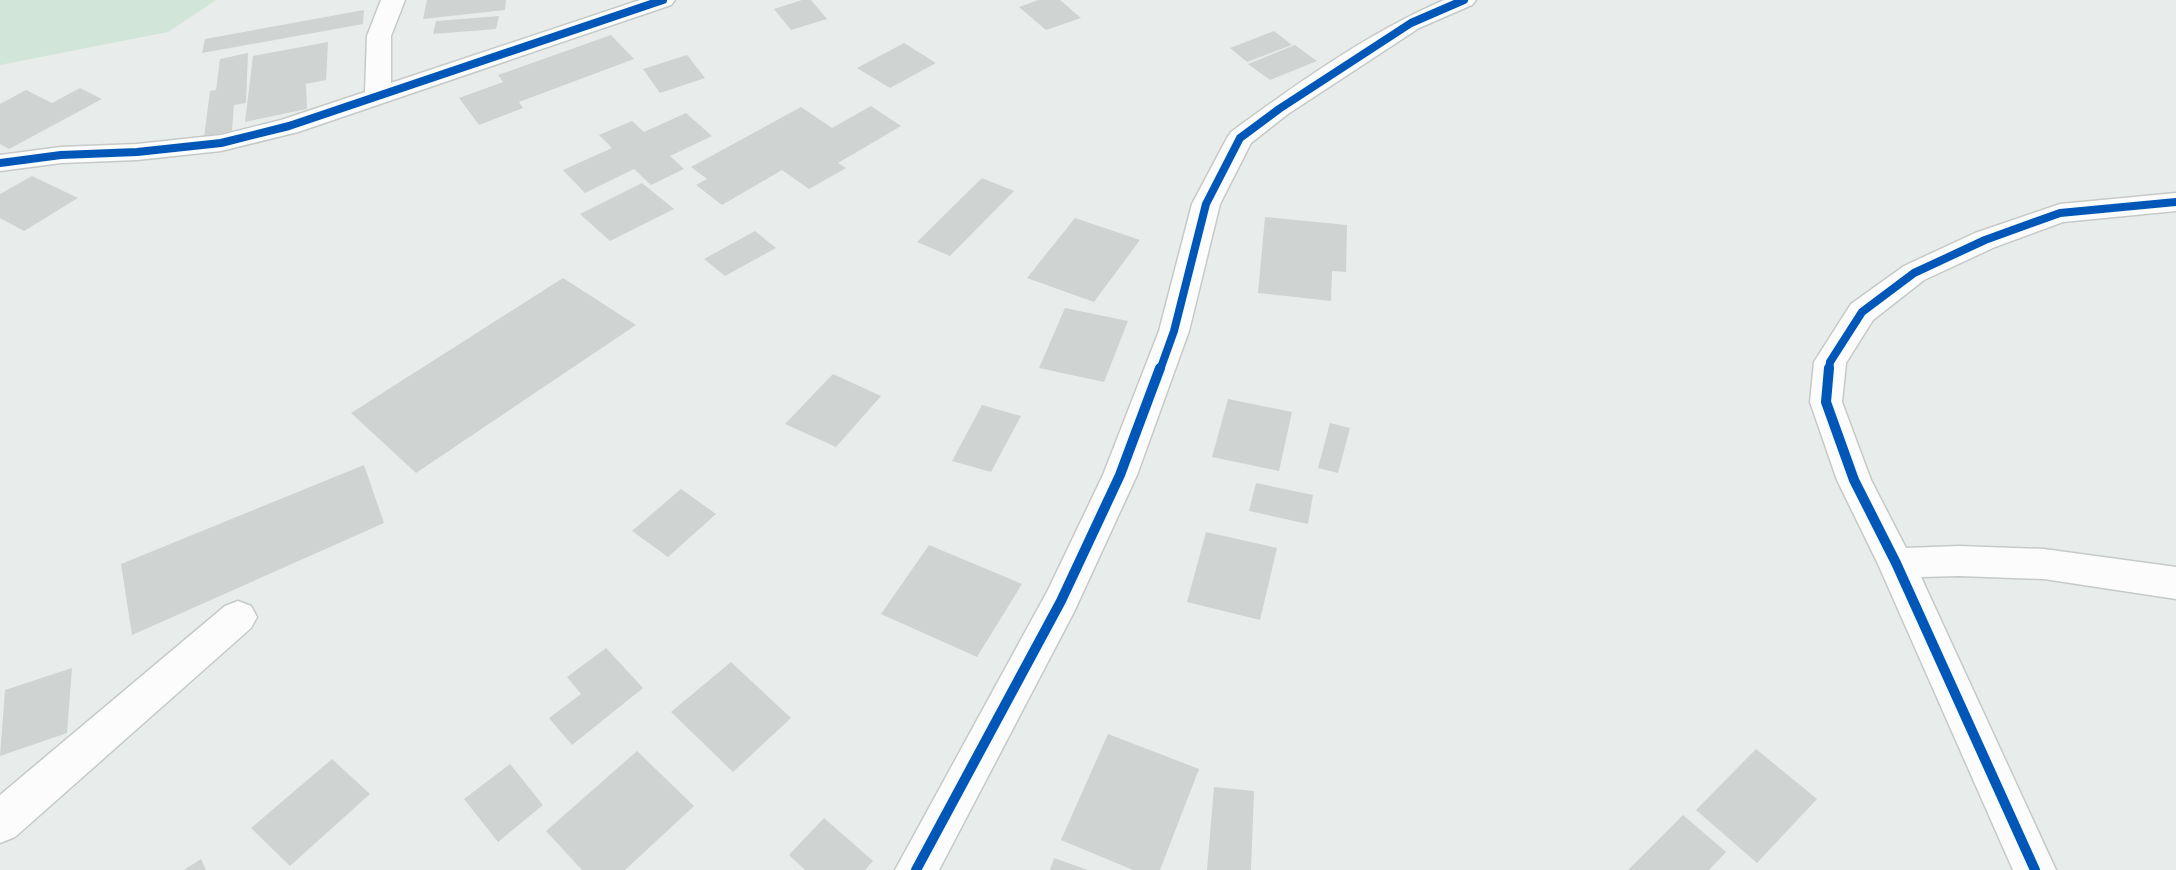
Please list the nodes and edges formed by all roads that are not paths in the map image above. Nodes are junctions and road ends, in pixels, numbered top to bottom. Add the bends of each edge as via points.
1 (393, 0) edge
2 (663, 0) edge
3 (1464, 0) edge
4 (378, 96) junction
5 (0, 163) edge
6 (2176, 202) edge
7 (1896, 563) junction
8 (2176, 583) edge
9 (238, 617) dead end
10 (0, 822) edge
11 (916, 870) edge
12 (2035, 870) edge

1 - 4 street via 379,36
2 - 4 street
3 - 11 street via 1411,22 1240,138 1206,204 1174,331 1120,475 1061,601
4 - 5 street via 289,126 221,143
6 - 7 street via 2060,213 1984,240 1914,273 1862,312 1830,362 1826,402 1854,480
7 - 8 street via 2044,564
7 - 12 street
9 - 10 street

